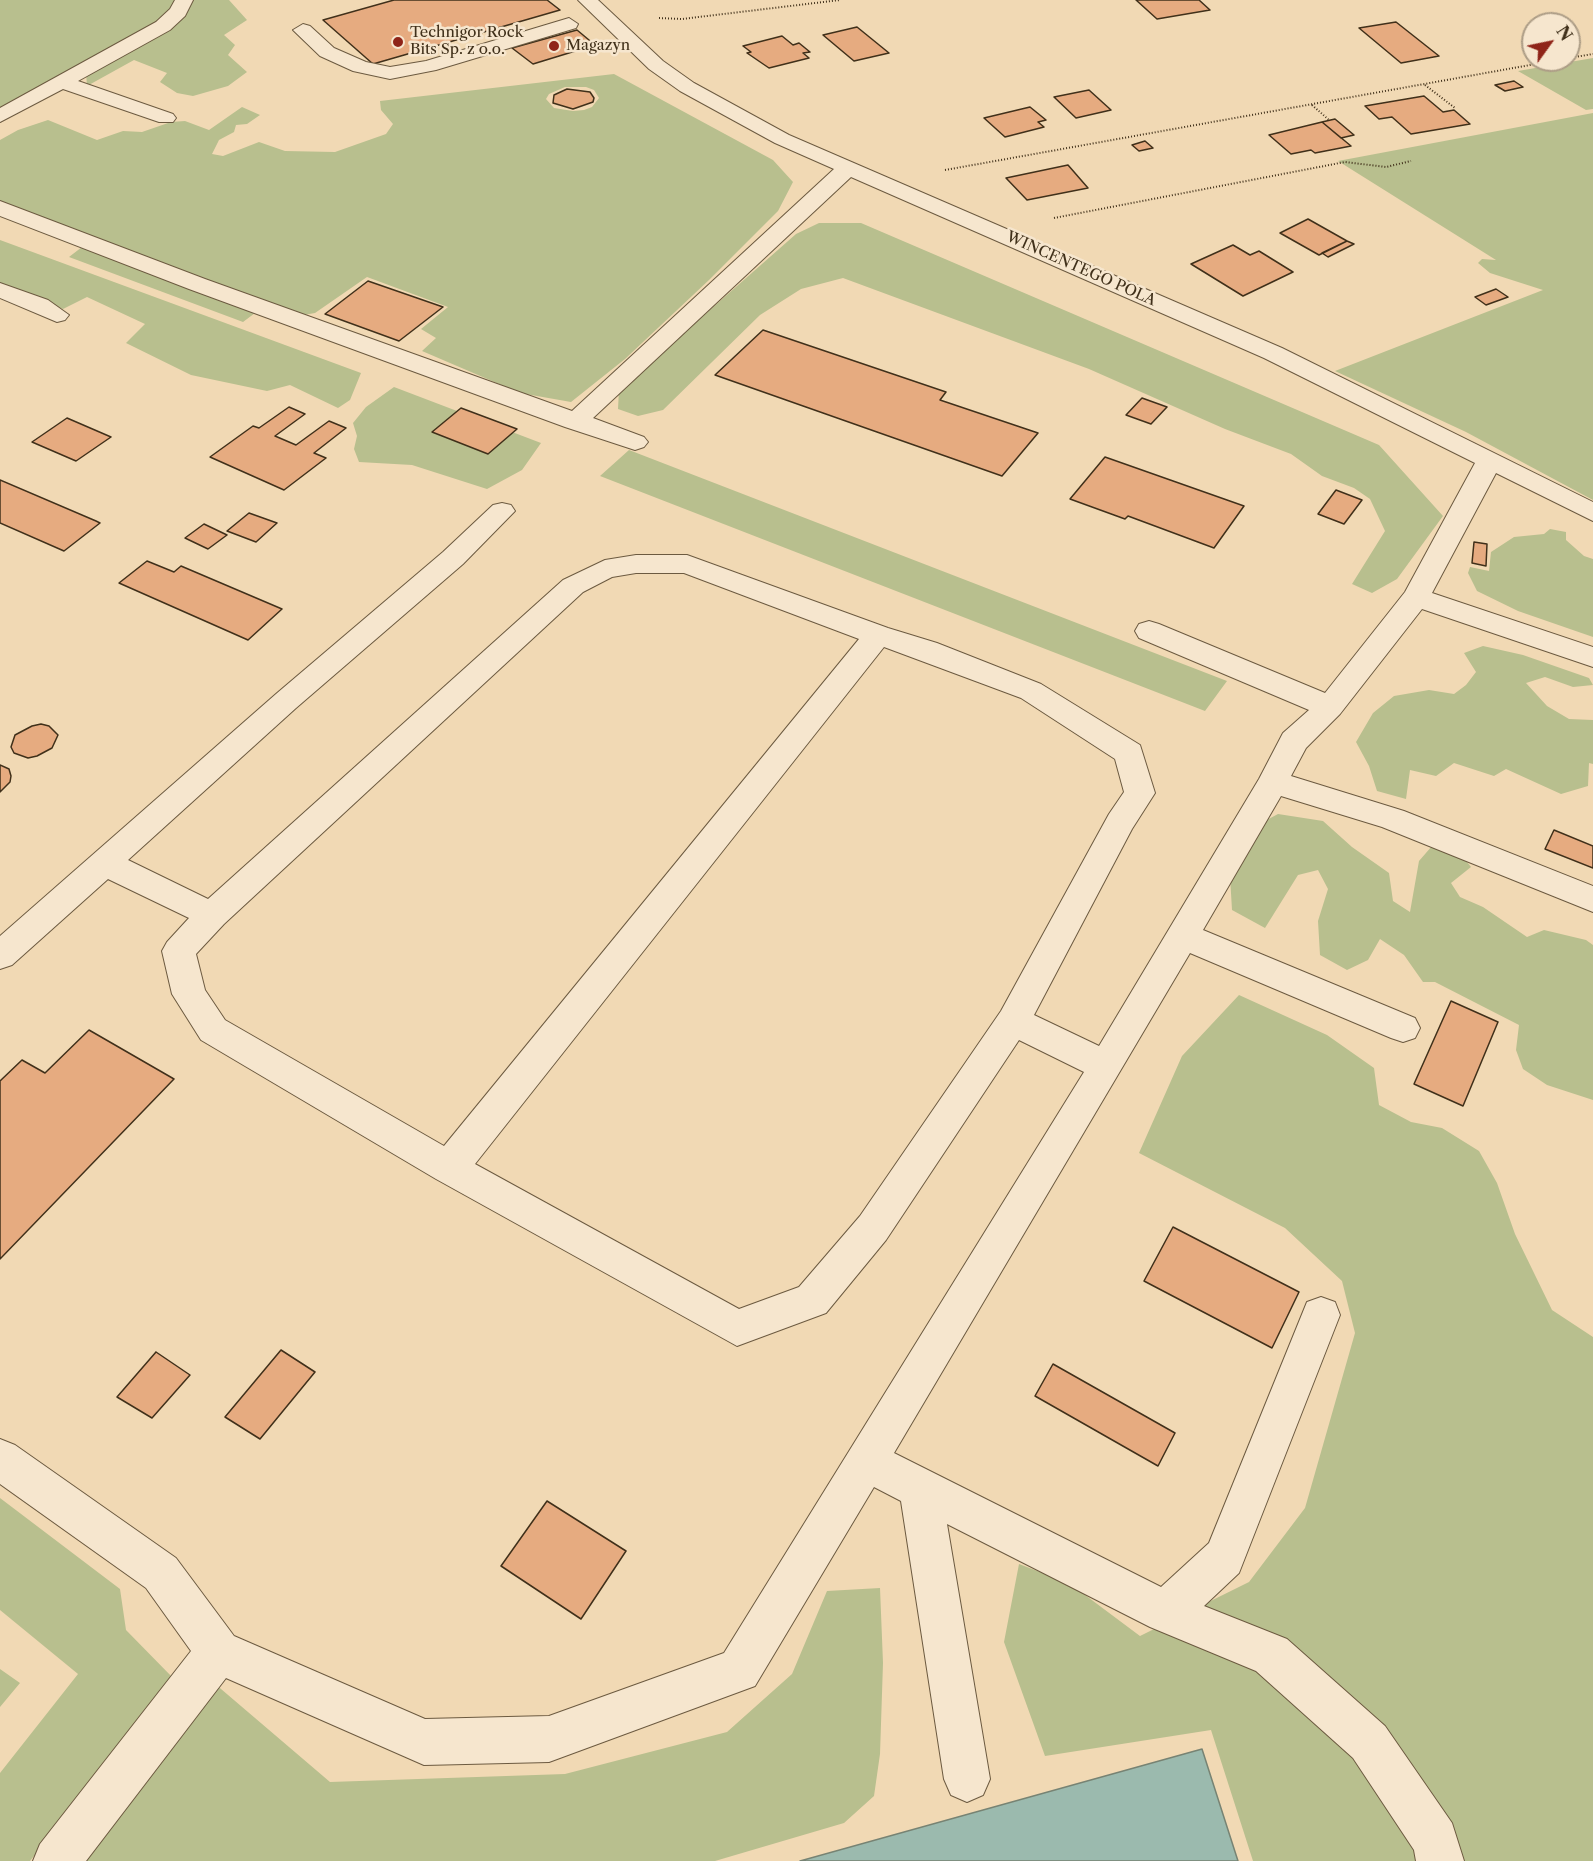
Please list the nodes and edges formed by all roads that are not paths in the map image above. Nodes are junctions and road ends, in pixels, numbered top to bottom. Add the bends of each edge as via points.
1 (184, 0) edge
2 (587, 0) edge
3 (569, 24) dead end
4 (303, 30) dead end
5 (62, 82) junction
6 (0, 116) edge
7 (165, 118) dead end
8 (848, 168) junction
9 (0, 208) edge
10 (0, 290) edge
11 (57, 315) dead end
12 (574, 422) junction
13 (635, 442) dead end
14 (1490, 460) junction
15 (502, 511) dead end
16 (1593, 513) edge
17 (1416, 597) junction
18 (1149, 631) dead end
19 (878, 635) junction
20 (1593, 657) edge
21 (1330, 707) junction
22 (1273, 782) junction
23 (104, 863) junction
24 (1593, 899) edge
25 (212, 915) junction
26 (1183, 936) junction
27 (0, 956) edge
28 (1013, 1021) junction
29 (1403, 1028) dead end
30 (1106, 1066) junction
31 (448, 1168) junction
32 (1321, 1315) dead end
33 (0, 1459) edge
34 (866, 1461) junction
35 (920, 1490) junction
36 (1165, 1612) junction
37 (218, 1652) junction
38 (967, 1779) dead end
39 (57, 1861) edge
40 (1440, 1861) edge

1 - 5 street via 163,26
2 - 8 street, WINCENTEGO POLA via 687,87 782,139
3 - 4 street via 429,66 390,73 360,68 327,52
5 - 6 street
5 - 7 street
8 - 12 street
8 - 14 street, WINCENTEGO POLA via 1273,353
9 - 12 street
10 - 11 street
12 - 13 street
14 - 16 street, WINCENTEGO POLA
14 - 17 street
15 - 23 street
17 - 20 street
17 - 21 street
18 - 21 street
19 - 25 street via 687,564 636,564 604,569 573,586
19 - 28 street via 1031,691 1129,753 1140,794 1120,822
19 - 31 street
21 - 22 street via 1294,741
22 - 24 street via 1393,819
22 - 26 street
23 - 25 street
23 - 27 street
25 - 31 street via 179,951 189,994 213,1030
26 - 29 street
26 - 30 street
28 - 30 street
28 - 31 street via 873,1228 812,1300 737,1328
30 - 34 street
32 - 36 street via 1224,1558
33 - 37 street via 161,1573
34 - 35 street
34 - 37 street via 739,1670 549,1739 424,1742
35 - 36 street
35 - 38 street
36 - 40 street via 1271,1655 1369,1742 1435,1840
37 - 39 street

